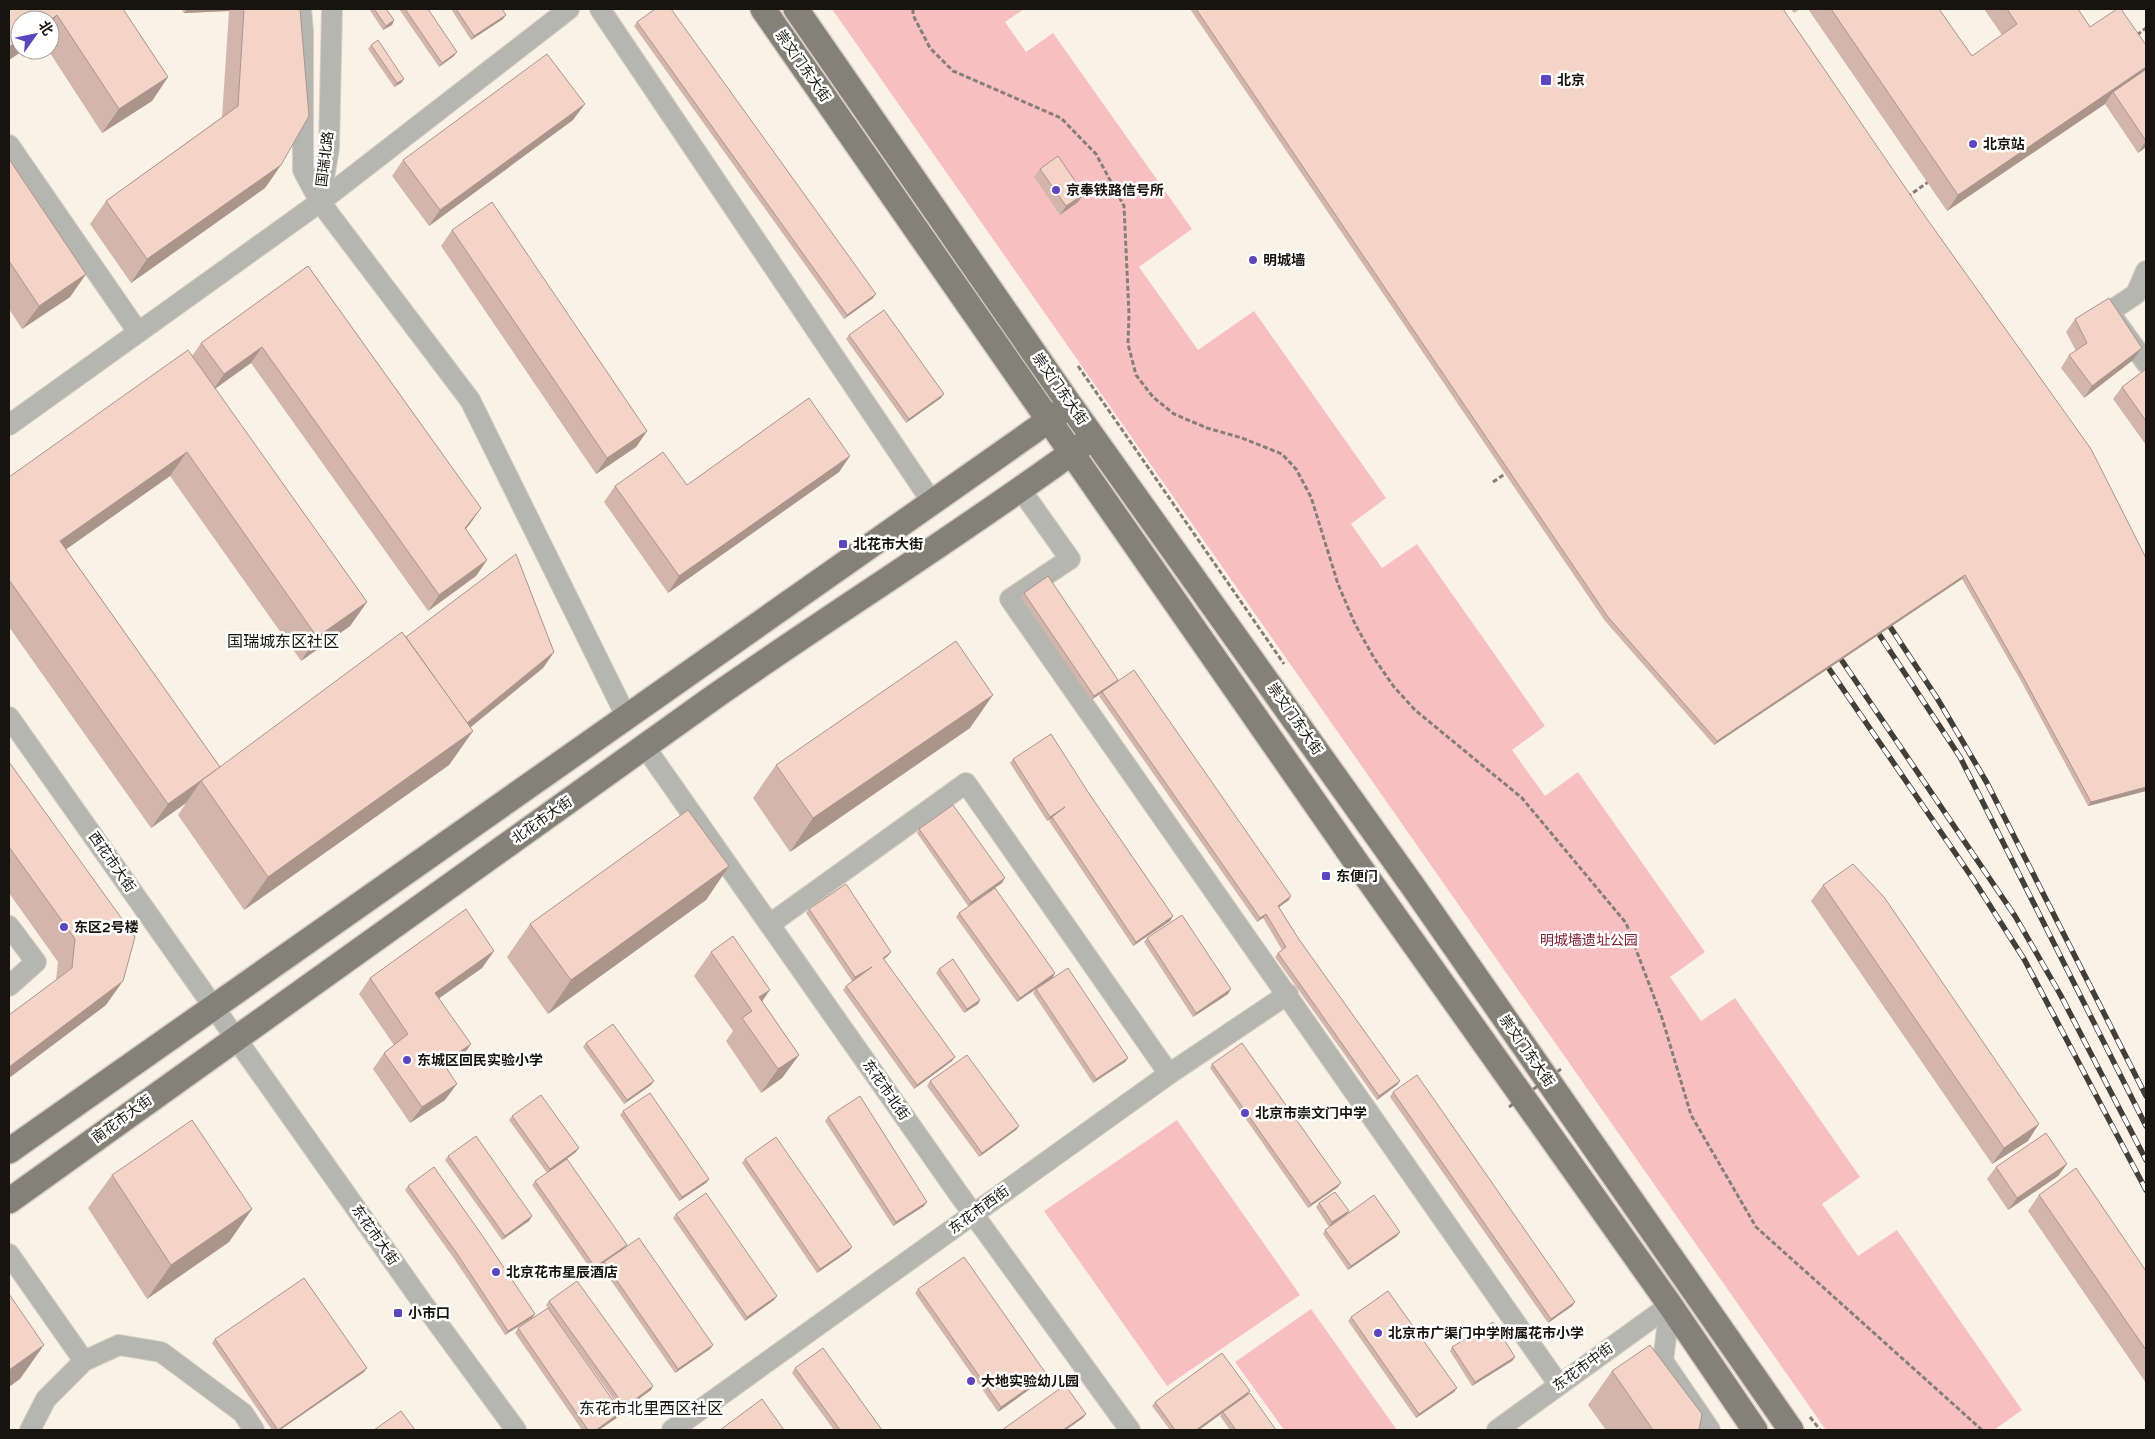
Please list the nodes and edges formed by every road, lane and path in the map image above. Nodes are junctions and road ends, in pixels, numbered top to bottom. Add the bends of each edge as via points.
1 (301, 9) edge
2 (332, 9) edge
3 (570, 9) edge
4 (600, 9) edge
5 (763, 9) edge
6 (796, 9) edge
7 (913, 9) edge
8 (2146, 28) edge
9 (2131, 39) edge
10 (9, 145) edge
11 (1931, 180) dead end
12 (1903, 200) edge
13 (320, 202) junction
14 (2146, 271) edge
15 (138, 332) junction
16 (2146, 364) edge
17 (1070, 405) junction
18 (1050, 420) junction
19 (9, 425) edge
20 (1093, 437) junction
21 (1073, 452) junction
22 (1514, 468) edge
23 (1493, 482) dead end
24 (1021, 490) junction
25 (932, 502) junction
26 (626, 716) junction
27 (9, 717) edge
28 (645, 747) junction
29 (770, 924) junction
30 (9, 926) edge
31 (9, 986) edge
32 (1288, 994) junction
33 (215, 1007) junction
34 (236, 1037) junction
35 (1561, 1069) dead end
36 (1169, 1074) junction
37 (1509, 1107) dead end
38 (9, 1151) edge
39 (9, 1201) edge
40 (973, 1214) junction
41 (9, 1254) edge
42 (1670, 1306) junction
43 (84, 1361) junction
44 (1559, 1385) junction
45 (30, 1430) edge
46 (254, 1430) edge
47 (516, 1430) edge
48 (673, 1430) edge
49 (1130, 1430) edge
50 (1500, 1430) edge
51 (1710, 1430) edge
52 (1755, 1430) edge
53 (1791, 1430) edge
54 (1982, 1430) edge

1 - 13 street, 国瑞北路 via 303,170
2 - 13 street, 国瑞北路 via 329,148
3 - 13 street
4 - 25 street
5 - 18 main road, 崇文门东大街
6 - 17 main road, 崇文门东大街
7 - 54 path via 930,48 953,71 1061,118 1096,154 1124,206 1128,344 1136,375 1153,398 1174,414 1282,454 1296,469 1311,497 1354,624 1394,687 1415,710 1522,798 1626,923 1662,1018 1691,1115 1756,1227
8 - 9 path
10 - 15 street
11 - 12 path, bridge
13 - 15 street
13 - 26 street via 470,400
14 - 16 street via 2136,294 2109,312
15 - 19 street
17 - 18 main road
17 - 20 main road, 崇文门东大街
18 - 21 main road, 崇文门东大街
18 - 25 main road
20 - 21 main road, 北花市大街
20 - 53 main road, 崇文门东大街 via 1406,877
21 - 24 main road, 北花市大街
21 - 42 main road via 1354,859
22 - 23 path, bridge
24 - 28 main road, 北花市大街
24 - 32 street via 1070,559 1010,599
25 - 26 main road
26 - 33 main road
27 - 33 street, 西花市大街
28 - 29 street, 东花市北街
28 - 34 main road, 北花市大街
29 - 36 street via 966,783
29 - 40 street, 东花市北街
30 - 31 street via 36,962
32 - 36 street, 东花市西街
32 - 44 street
33 - 34 street, 西花市大街
33 - 38 main road
34 - 39 main road, 南花市大街
34 - 47 street, 东花市大街
35 - 37 path, bridge
36 - 40 street, 东花市西街
40 - 48 street, 东花市西街
40 - 49 street, 东花市北街
41 - 43 street
42 - 44 street, 东花市中街
42 - 51 street via 1663,1361
42 - 52 main road
43 - 45 street via 46,1399
43 - 46 street via 119,1345 161,1352 243,1413
44 - 50 street, 东花市中街

